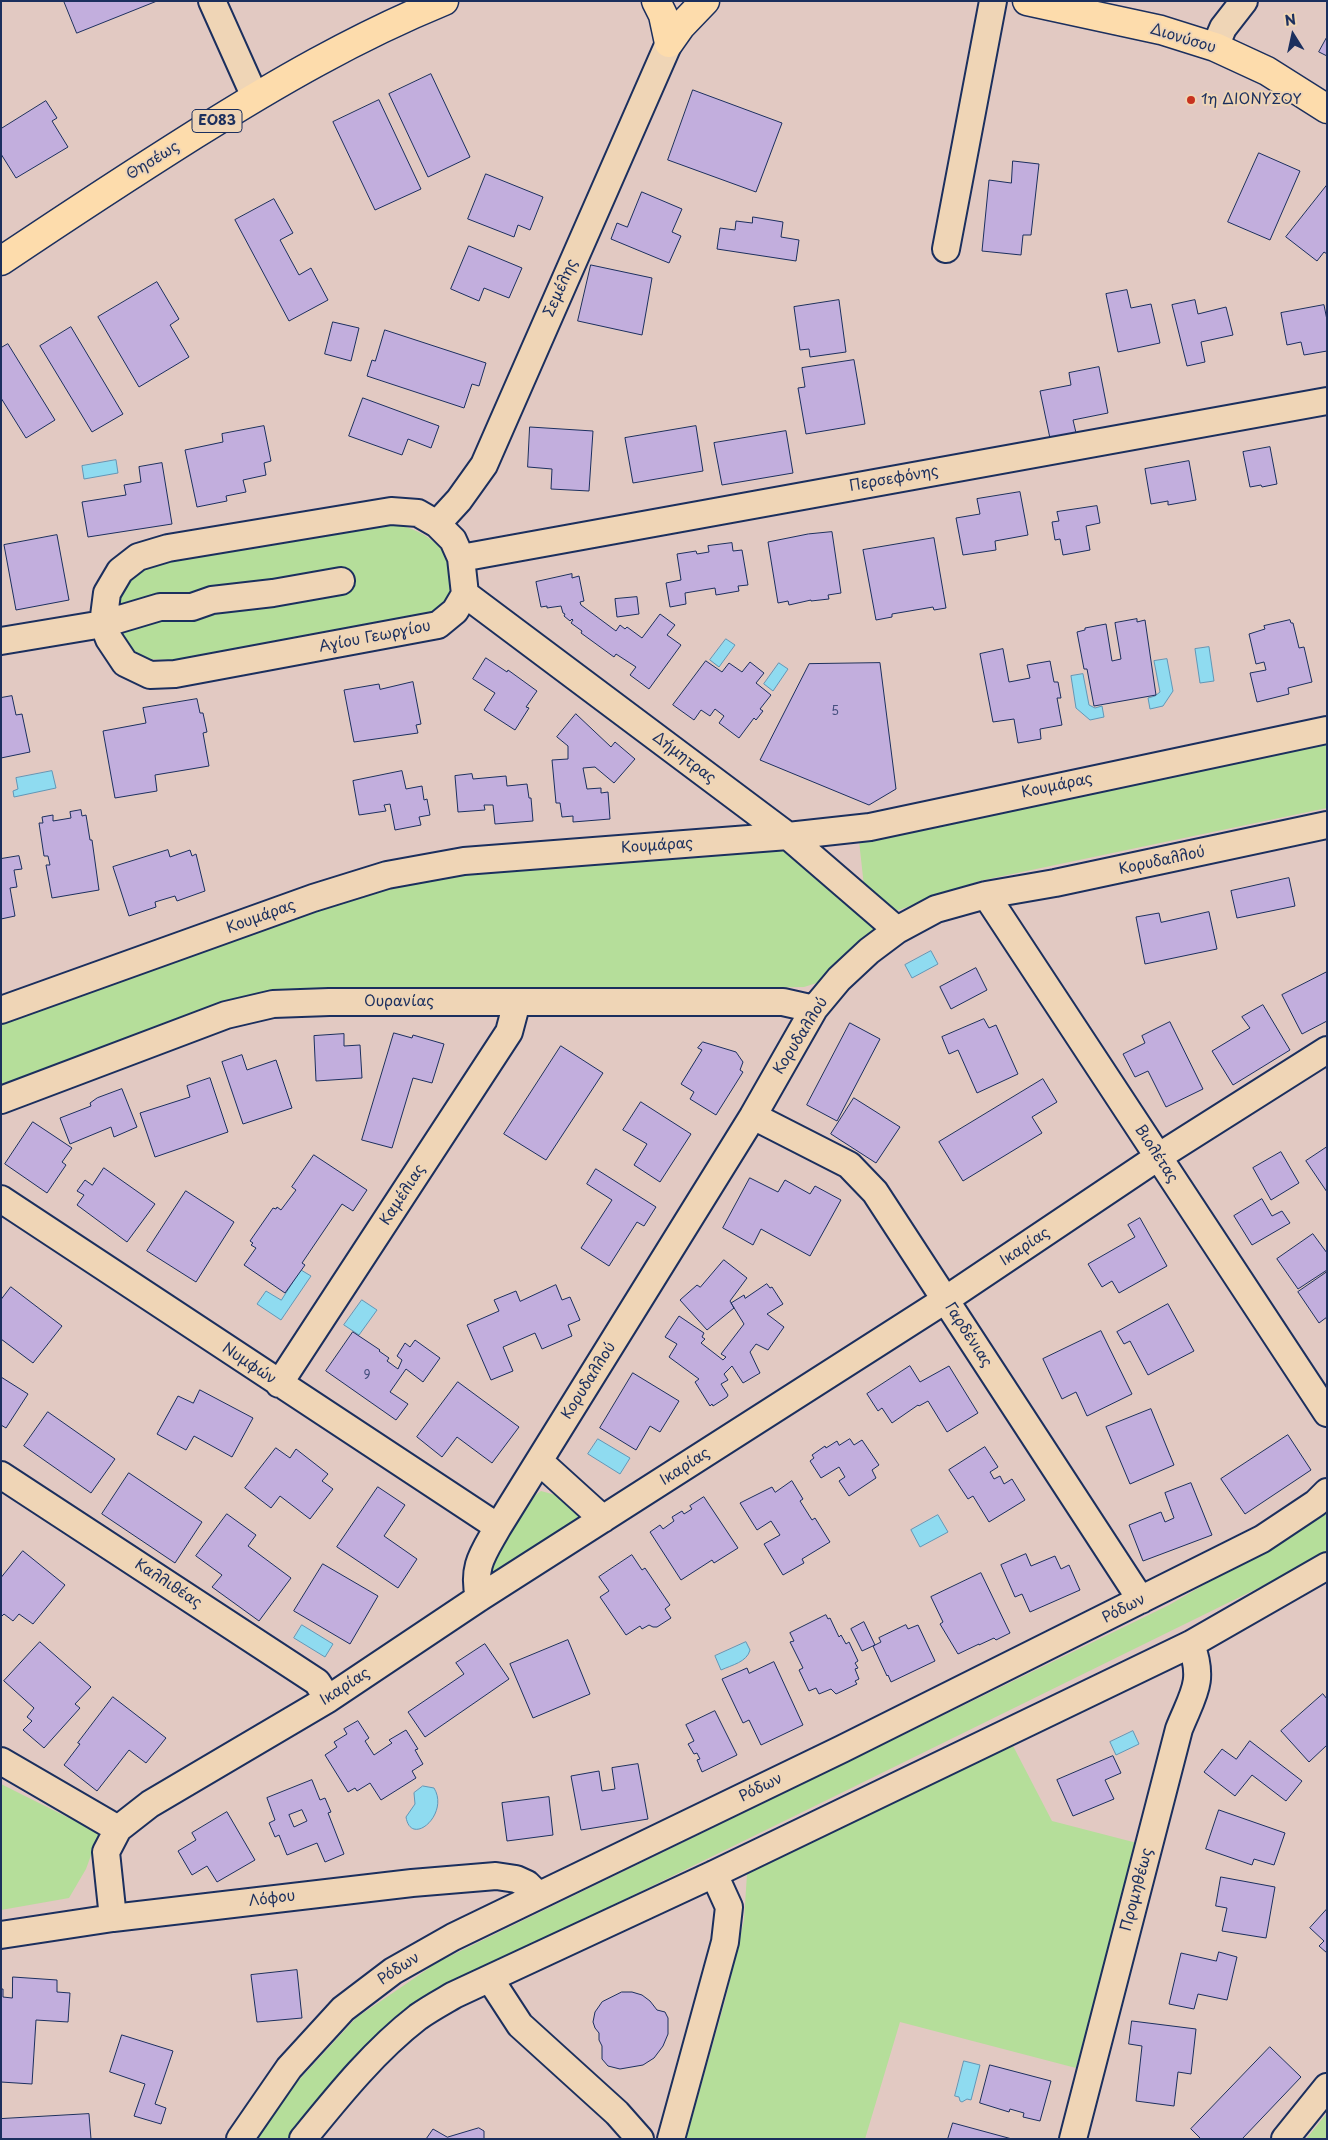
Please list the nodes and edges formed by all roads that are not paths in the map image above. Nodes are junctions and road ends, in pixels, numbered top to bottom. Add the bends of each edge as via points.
1 (212, 1) edge
2 (444, 1) edge
3 (656, 1) edge
4 (705, 1) edge
5 (993, 1) edge
6 (1027, 1) edge
7 (1244, 1) edge
8 (670, 43) junction
9 (1215, 47) junction
10 (255, 97) junction
11 (1327, 110) edge
12 (946, 249) dead end
13 (1, 261) edge
14 (1327, 401) edge
15 (437, 524) junction
16 (461, 558) junction
17 (341, 581) dead end
18 (465, 594) junction
19 (103, 624) junction
20 (1, 641) edge
21 (1327, 730) edge
22 (1327, 825) edge
23 (788, 836) junction
24 (986, 894) junction
25 (897, 930) junction
26 (517, 1002) junction
27 (814, 1009) junction
28 (1, 1010) edge
29 (1327, 1050) edge
30 (1, 1100) edge
31 (753, 1116) junction
32 (1158, 1158) junction
33 (1, 1199) edge
34 (946, 1300) junction
35 (280, 1384) junction
36 (1327, 1413) edge
37 (539, 1461) junction
38 (1, 1476) edge
39 (1327, 1492) edge
40 (603, 1519) junction
41 (498, 1527) junction
42 (1327, 1566) edge
43 (479, 1598) junction
44 (1141, 1600) junction
45 (1191, 1644) junction
46 (328, 1699) junction
47 (1, 1761) edge
48 (118, 1829) junction
49 (714, 1874) junction
50 (538, 1895) junction
51 (113, 1918) junction
52 (1, 1935) edge
53 (490, 1978) junction
54 (1327, 2087) edge
55 (240, 2139) edge
56 (303, 2139) edge
57 (640, 2139) edge
58 (671, 2139) edge
59 (1072, 2139) edge
60 (1285, 2139) edge

1 - 10 street
2 - 10 main road, Θησέως / ΕΟ83 via 341,48
3 - 8 main road
4 - 8 main road
5 - 12 street
6 - 9 main road, Διονύσου via 1161,30
7 - 9 street via 1224,28
8 - 15 street, Σεμέλης via 484,464 459,500
9 - 11 main road, Διονύσου via 1267,71
10 - 13 main road, Θησέως / ΕΟ83 via 100,194
14 - 16 street, Περσεφόνης
15 - 16 street via 453,540
15 - 19 street via 418,513 391,510 168,548 138,557 120,571 107,593
16 - 18 street
17 - 19 street via 212,600 192,607 160,607
18 - 19 street, Αγίου Γεωργίου via 455,611 438,625 175,674 150,674 125,663
18 - 23 street, Δήμητρας
19 - 20 street
21 - 23 street, Κουμάρας via 870,827
22 - 24 street, Κορυδαλλού via 1055,883
23 - 25 street, Δήμητρας
23 - 28 street, Κουμάρας via 464,861 387,875 313,898
24 - 25 street, Κορυδαλλού via 936,909
24 - 32 street, Βιολέτας
25 - 27 street, Κορυδαλλού via 869,951
26 - 27 street, Ουρανίας via 783,1002
26 - 30 street, Ουρανίας via 273,1004 226,1015
26 - 35 street, Καμέλιας via 509,1032
27 - 31 street, Κορυδαλλού
29 - 32 street, Ικαρίας
31 - 34 street, Γαρδένιας via 849,1165 875,1192
31 - 37 street, Κορυδαλλού
32 - 34 street, Ικαρίας
32 - 36 street, Βιολέτας
33 - 35 street, Νυμφών
34 - 40 street, Ικαρίας
34 - 44 street, Γαρδένιας
35 - 41 street, Νυμφών
37 - 40 street
37 - 41 street, Κορυδαλλού
38 - 46 street, Καλλιθέας via 317,1682
39 - 44 street, Ρόδων via 1262,1539
40 - 43 street, Ικαρίας
41 - 43 street, Κορυδαλλού via 479,1560 475,1581
42 - 45 street
43 - 46 street, Ικαρίας
44 - 50 street, Ρόδων
45 - 49 street
45 - 59 street, Προμηθέως via 1198,1662 1198,1682 1179,1729
46 - 48 street, Ικαρίας via 150,1804
47 - 48 street
48 - 51 street, Ικαρίας via 106,1852
49 - 53 street
49 - 58 street via 729,1907 725,1942
50 - 51 street, Λόφου via 516,1879 496,1876
50 - 55 street, Ρόδων via 393,1971 344,2009 290,2068
51 - 52 street, Λόφου
53 - 56 street via 419,2016 340,2093
53 - 57 street via 520,2025 617,2113
54 - 60 street

